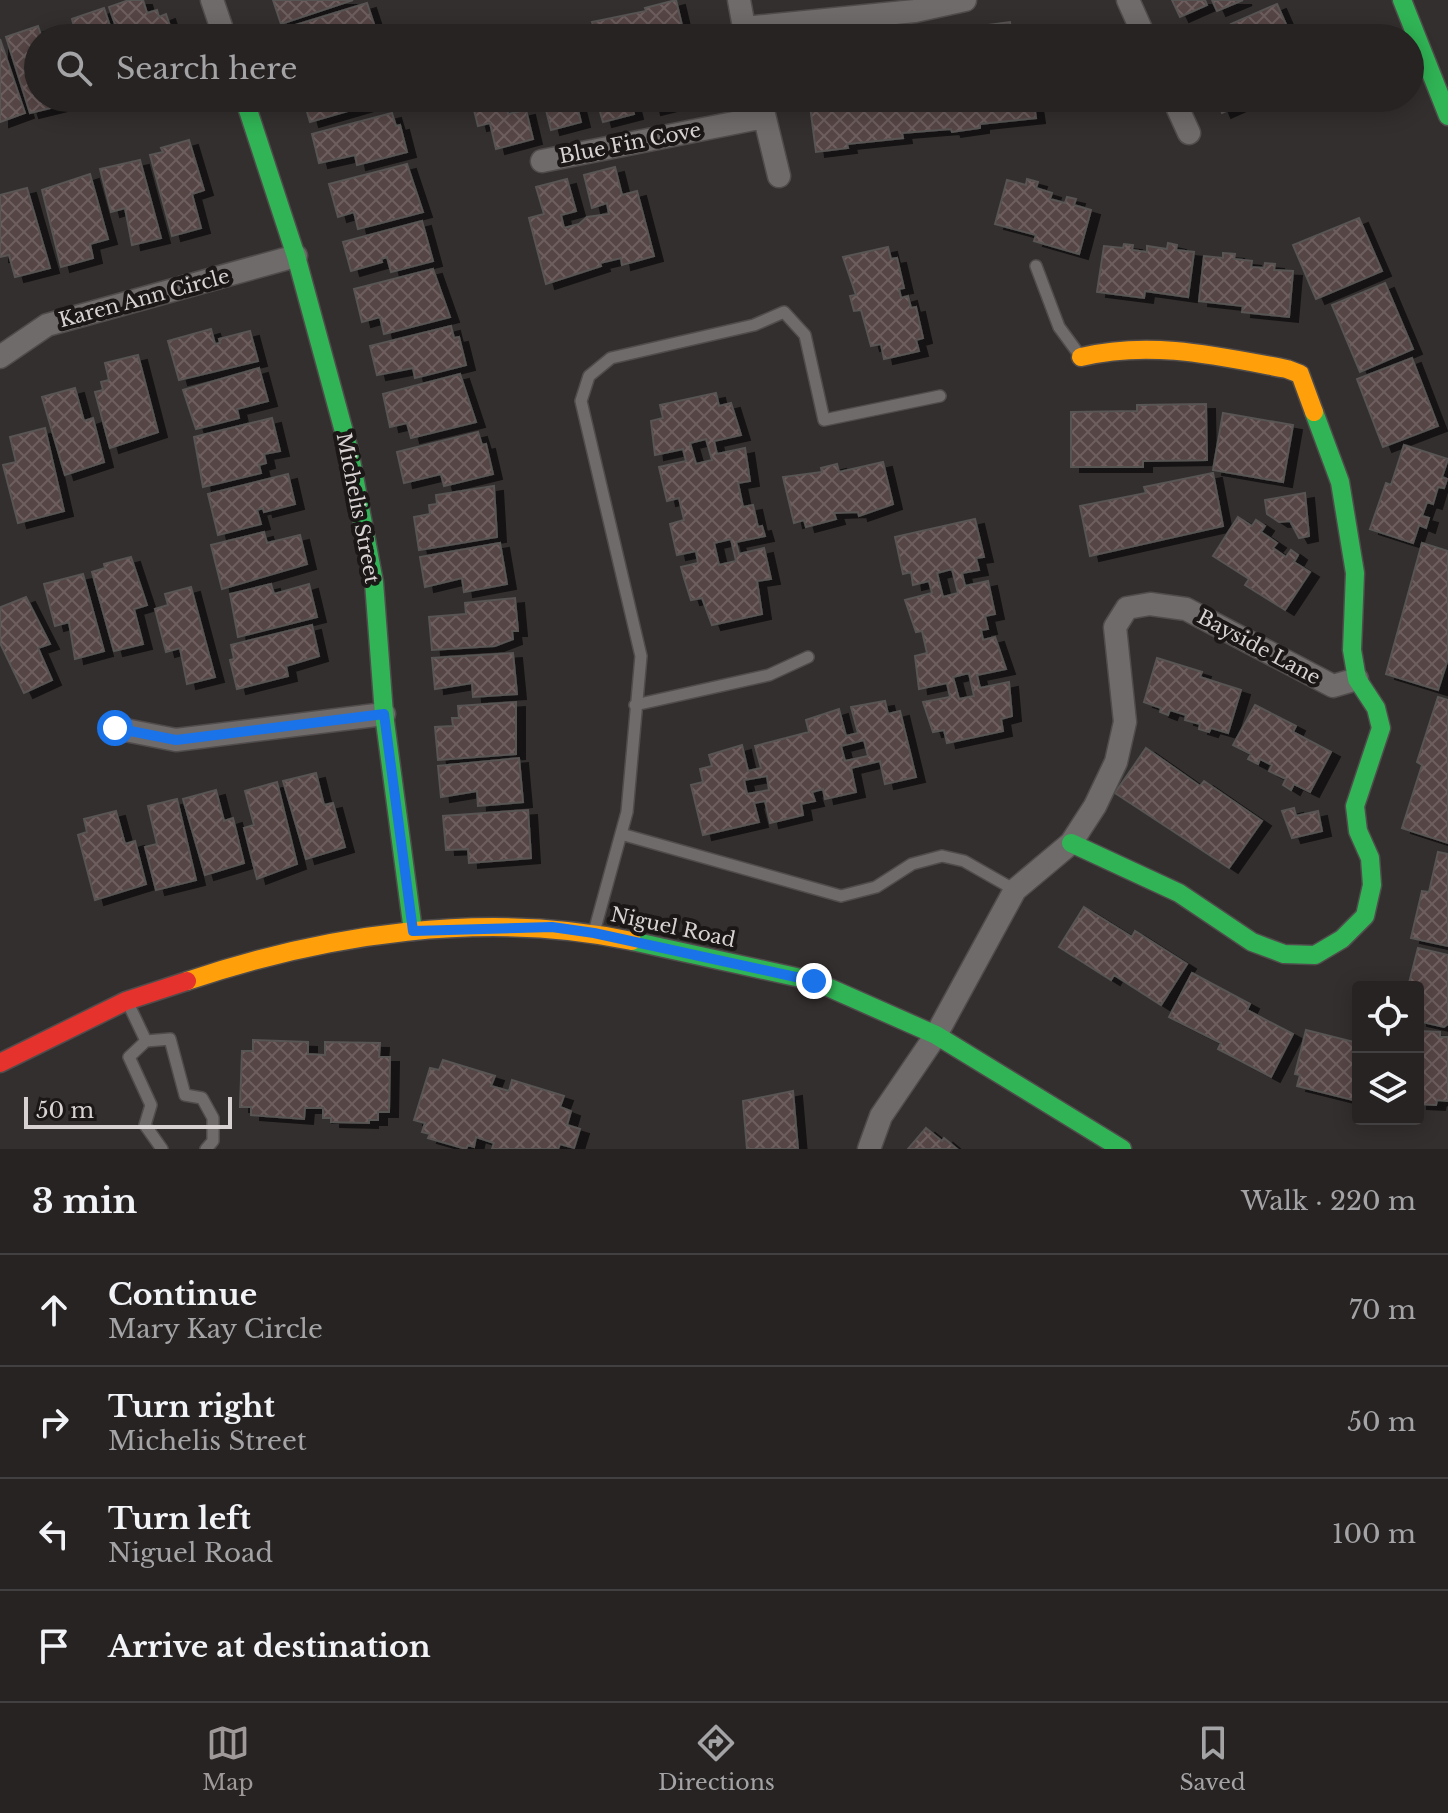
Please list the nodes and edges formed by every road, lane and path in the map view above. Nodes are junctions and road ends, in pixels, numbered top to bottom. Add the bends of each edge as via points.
1 (212, 0) edge
2 (739, 0) edge
3 (965, 0) edge
4 (1128, 0) edge
5 (1402, 0) edge
6 (220, 24) edge
7 (743, 24) edge
8 (815, 24) edge
9 (1139, 24) edge
10 (1412, 24) edge
11 (1424, 55) edge
12 (249, 112) edge
13 (742, 112) edge
14 (763, 112) edge
15 (1179, 112) edge
16 (1448, 116) edge
17 (1189, 133) dead end
18 (542, 161) dead end
19 (779, 176) dead end
20 (296, 256) junction
21 (1036, 266) dead end
22 (0, 357) edge
23 (1081, 357) joint
24 (940, 396) dead end
25 (808, 657) dead end
26 (1357, 679) junction
27 (635, 705) junction
28 (384, 714) junction
29 (115, 728) dead end
30 (621, 834) junction
31 (1071, 843) junction
32 (1015, 890) junction
33 (413, 931) junction
34 (594, 933) junction
35 (126, 1001) junction
36 (936, 1035) junction
37 (146, 1041) junction
38 (0, 1063) edge
39 (162, 1149) edge
40 (206, 1149) edge
41 (869, 1149) edge
42 (1122, 1149) edge

1 - 6 street
2 - 7 street
3 - 8 street
4 - 9 street
5 - 10 street
11 - 16 street
12 - 20 street, Michelis Street
13 - 18 street, Blue Fin Cove
14 - 19 street
15 - 17 street
20 - 22 street, Karen Ann Circle via 47,325
20 - 28 street, Michelis Street via 349,450 374,582
21 - 23 lane via 1059,327
23 - 26 street via 1160,347 1300,374 1340,482 1355,573 1352,650
24 - 27 lane via 824,420 805,335 784,312 754,325 611,358 589,376 581,401 641,656
25 - 27 lane via 769,675
26 - 31 street, Bayside Lane via 1333,686 1186,609 1150,604 1127,608 1118,618 1116,635 1125,722 1116,762
26 - 31 street via 1376,708 1381,728 1355,806 1372,885 1365,916 1315,955 1284,954 1252,942 1179,893
27 - 30 lane
28 - 29 street via 176,740
28 - 33 street, Michelis Street
30 - 32 lane via 841,896 876,887 912,864 942,856 964,861
30 - 34 lane
31 - 32 street
32 - 36 street
33 - 34 street, Niguel Road via 552,927
33 - 35 street, Niguel Road via 260,956
34 - 36 street, Niguel Road via 814,981
35 - 37 lane
35 - 38 street, Niguel Road
36 - 41 street via 881,1116
36 - 42 street, Niguel Road
37 - 39 lane via 129,1057 151,1105 145,1125
37 - 40 lane via 170,1039 185,1095 202,1098 213,1118 213,1141

